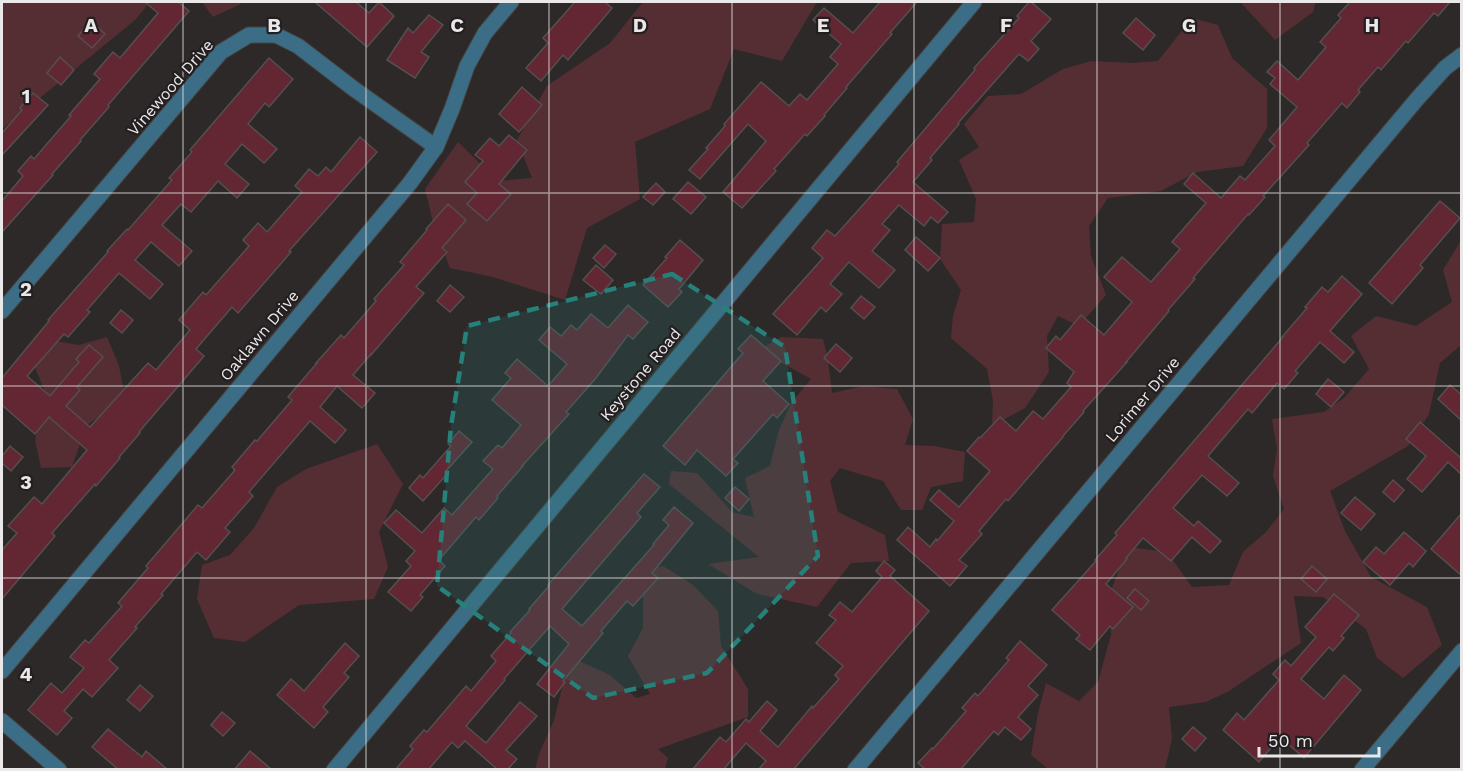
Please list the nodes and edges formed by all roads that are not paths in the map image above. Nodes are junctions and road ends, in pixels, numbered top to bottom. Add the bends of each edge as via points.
1 (511, 2) edge
2 (974, 2) edge
3 (1461, 55) edge
4 (436, 147) junction
5 (2, 311) edge
6 (1461, 651) edge
7 (2, 671) edge
8 (2, 721) edge
9 (59, 770) edge
10 (334, 770) edge
11 (855, 770) edge
12 (1362, 770) edge

1 - 4 street, Oaklawn Drive via 485,33 467,66
2 - 10 street, Keystone Road
3 - 11 street, Lorimer Drive via 1417,99
4 - 5 street, Vinewood Drive via 298,46 276,35 249,35 221,52
4 - 7 street, Oaklawn Drive
6 - 12 street
8 - 9 street

